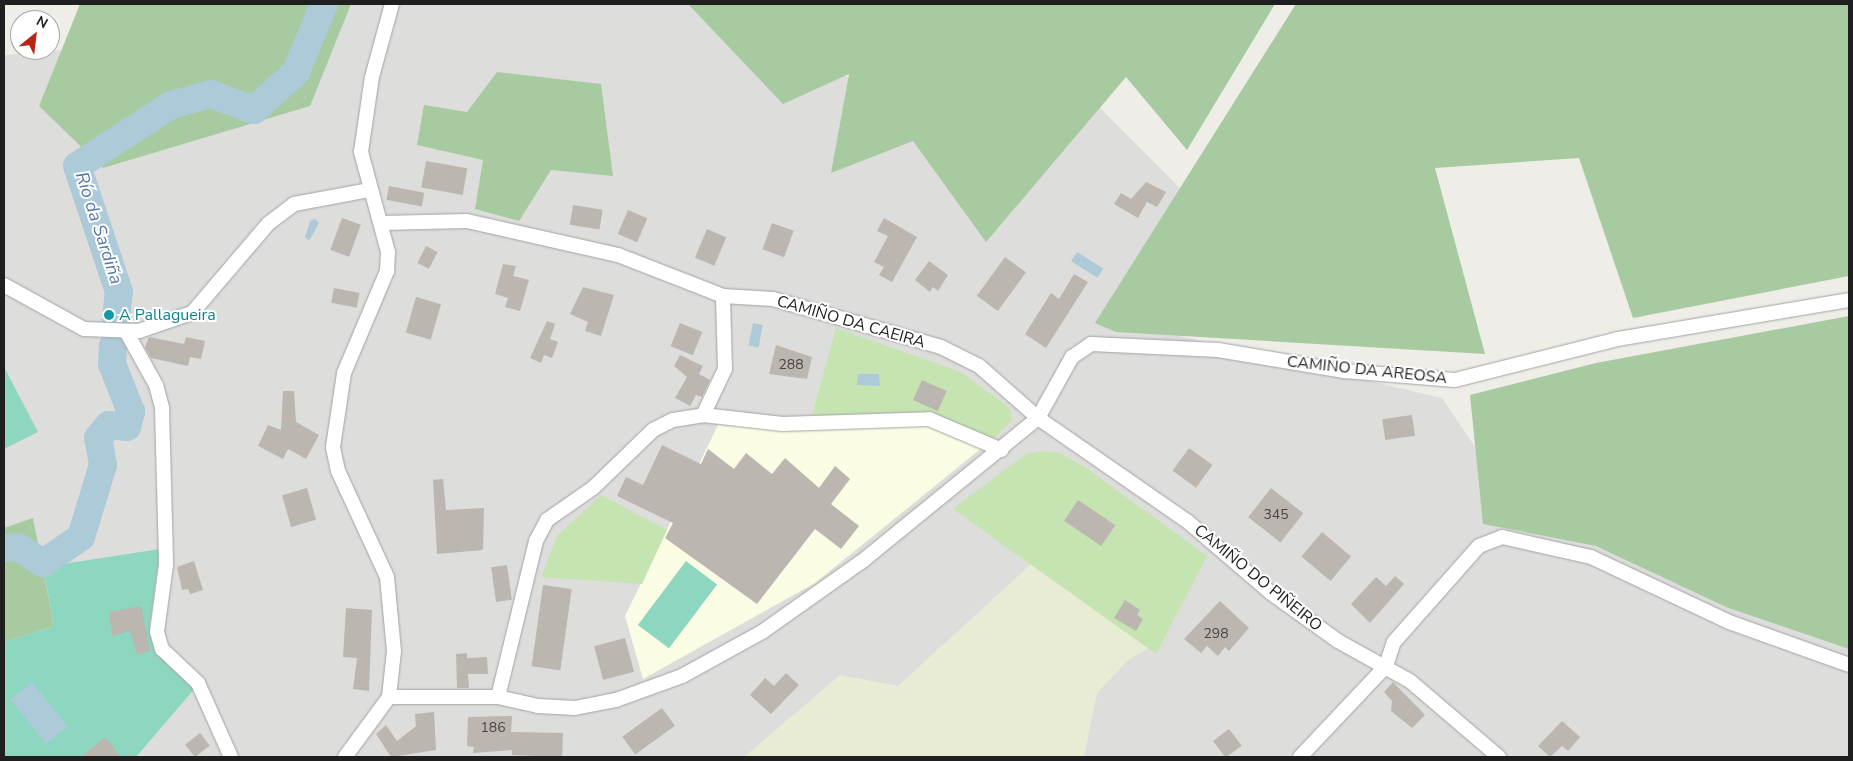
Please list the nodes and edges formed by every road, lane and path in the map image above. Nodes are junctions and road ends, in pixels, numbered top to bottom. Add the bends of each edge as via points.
1 (392, 4) edge
2 (369, 190) junction
3 (381, 222) junction
4 (4, 285) edge
5 (723, 296) junction
6 (1849, 300) edge
7 (127, 333) junction
8 (703, 415) junction
9 (1038, 418) junction
10 (1002, 450) junction
11 (1849, 665) edge
12 (1386, 666) junction
13 (389, 696) junction
14 (498, 697) junction
15 (231, 757) edge
16 (345, 757) edge
17 (1300, 757) edge
18 (1498, 757) edge

1 - 2 street via 372,77 361,152
2 - 3 street
2 - 7 street via 294,204 268,223 192,313
3 - 5 street, CAMIÑO DA CAEIRA via 467,221 618,255
3 - 13 street via 387,271 344,373 333,447 338,471 387,577 394,642
4 - 7 street via 84,329
5 - 8 street via 725,368
5 - 9 street, CAMIÑO DA CAEIRA via 773,299 941,347 979,366
6 - 9 street, CAMIÑO DA AREOSA via 1618,339 1455,380 1344,371 1218,350 1091,344 1072,357
7 - 15 street via 156,385 162,408 166,565 157,632 162,649 198,683
8 - 10 street via 782,424 929,419
8 - 14 street via 673,420 654,430 593,488 547,520 536,541
9 - 10 street, CAMIÑO DA AREOSA
9 - 12 street, CAMIÑO DO PIÑEIRO via 1187,521 1271,593 1338,641
10 - 14 street, CAMIÑO DA AREOSA via 865,559 762,632 682,676 616,700 575,708 538,706
11 - 12 street via 1729,622 1591,557 1502,538 1479,546 1394,642
12 - 17 street
12 - 18 street, CAMIÑO DO PIÑEIRO
13 - 14 street, CAMIÑO DA AREOSA
13 - 16 street

